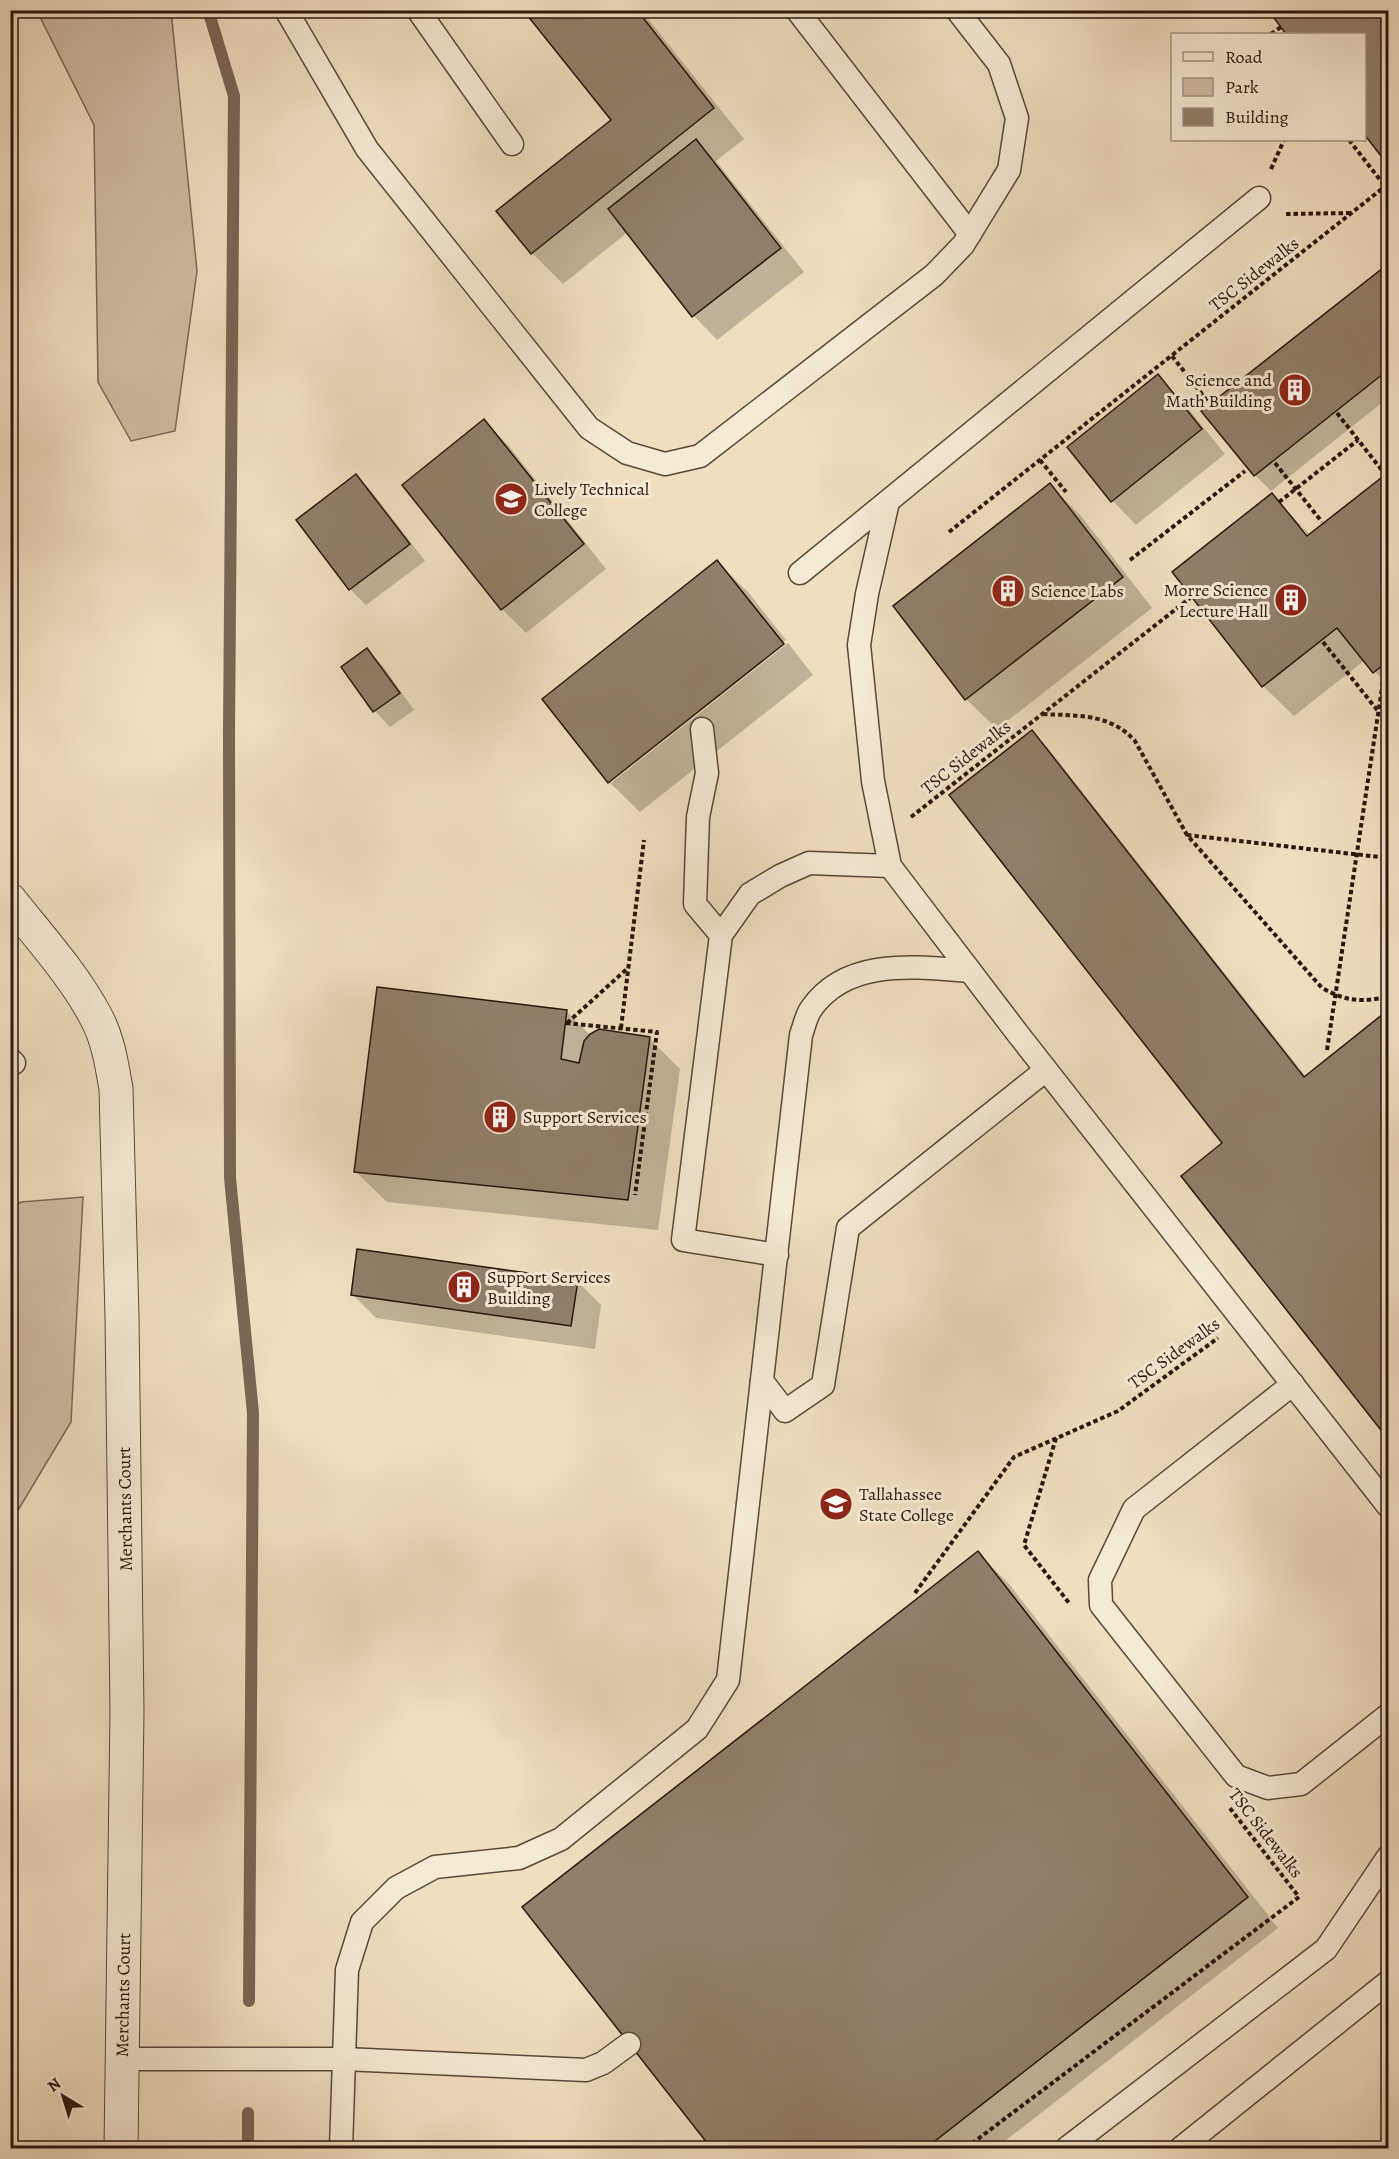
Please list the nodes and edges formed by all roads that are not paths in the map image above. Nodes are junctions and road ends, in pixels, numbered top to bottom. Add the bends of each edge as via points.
1 (286, 10) edge
2 (418, 10) edge
3 (797, 10) edge
4 (957, 10) edge
5 (512, 144) dead end
6 (1259, 198) dead end
7 (970, 234) junction
8 (888, 502) junction
9 (801, 573) dead end
10 (702, 729) dead end
11 (890, 866) junction
12 (10, 900) edge
13 (721, 935) junction
14 (970, 971) junction
15 (10, 1059) edge
16 (10, 1065) edge
17 (1046, 1070) junction
18 (777, 1255) junction
19 (762, 1381) junction
20 (1293, 1384) junction
21 (1389, 1506) edge
22 (1389, 1716) edge
23 (1389, 1857) edge
24 (1389, 1982) edge
25 (629, 2044) dead end
26 (344, 2059) junction
27 (122, 2060) junction
28 (121, 2148) edge
29 (341, 2148) edge
30 (1067, 2148) edge
31 (1181, 2148) edge

1 - 7 lane via 367,148 589,428 627,453 665,464 700,456 934,275
2 - 5 lane
3 - 7 lane
4 - 7 lane via 999,64 1017,118 1010,170
6 - 8 lane
8 - 9 lane
8 - 11 lane via 859,645 873,781
10 - 13 lane via 707,773 698,817 695,904
11 - 13 lane via 809,862 750,894
11 - 14 lane
12 - 27 street, Merchants Court via 97,1018 111,1056 116,1089 127,1711
13 - 18 lane via 683,1240
14 - 17 lane
14 - 18 lane via 901,966 868,971 841,981 810,1010 801,1035
15 - 16 lane via 14,1063
17 - 19 lane via 848,1228 822,1385 785,1411
17 - 20 lane
18 - 19 lane
19 - 26 lane via 728,1680 697,1729 561,1839 519,1858 435,1867 396,1888 362,1922 347,1970
20 - 21 lane
20 - 22 lane via 1134,1509 1100,1580 1101,1605 1236,1776 1268,1788 1301,1784
23 - 30 lane via 1326,1949
24 - 31 lane
25 - 26 lane via 586,2070
26 - 27 lane
26 - 29 lane
27 - 28 street, Merchants Court

